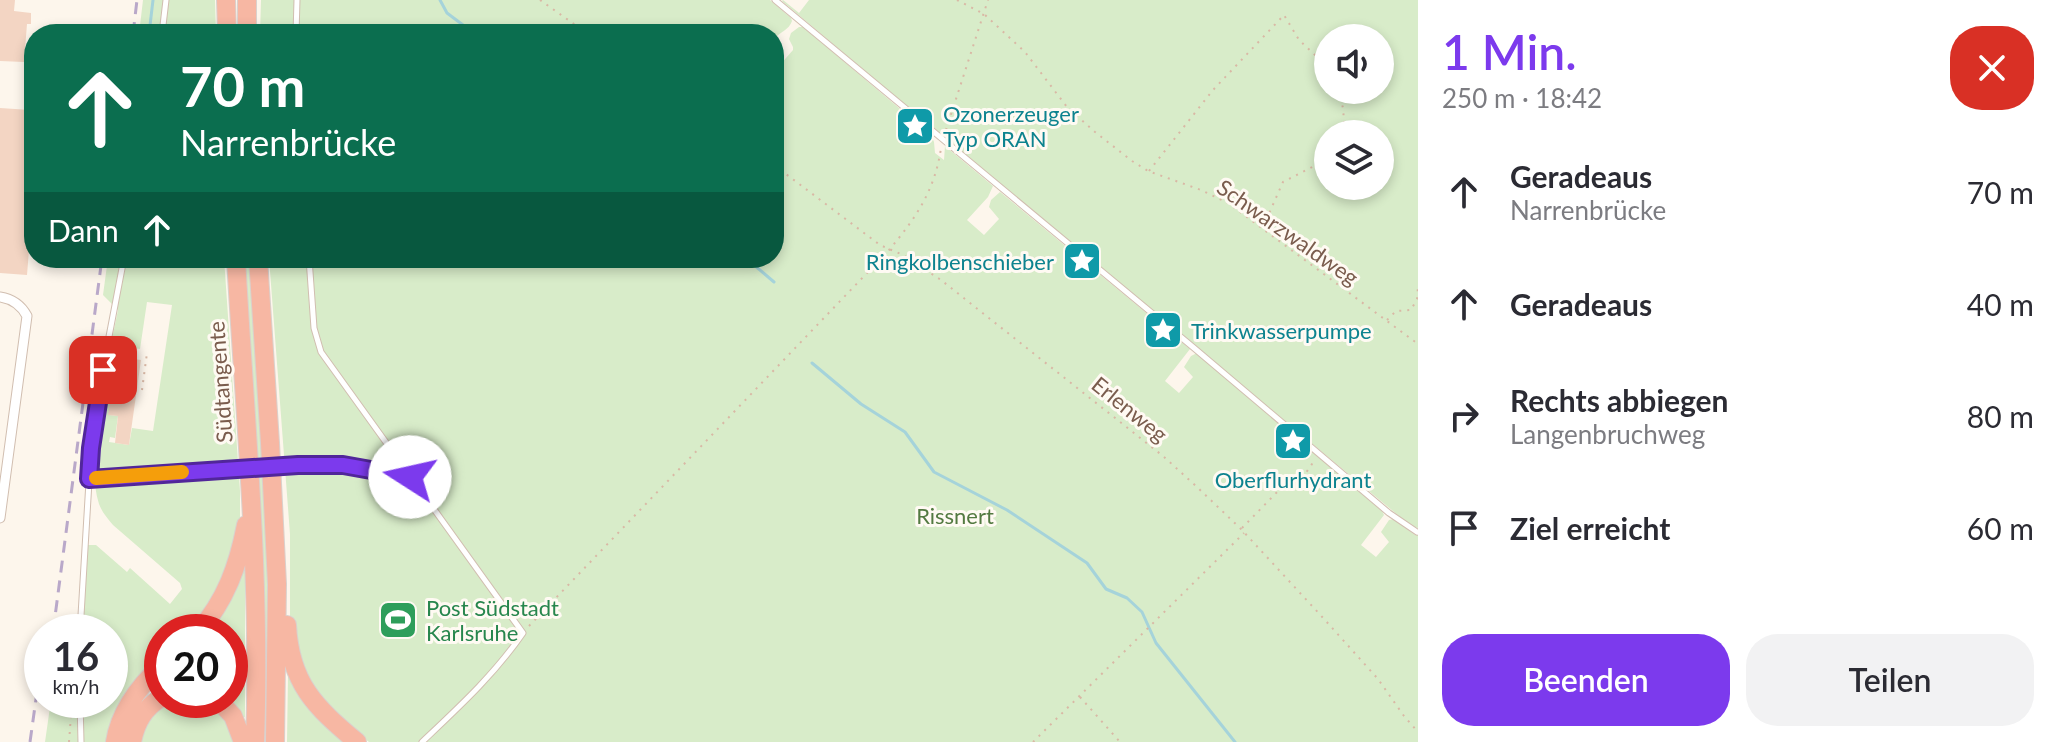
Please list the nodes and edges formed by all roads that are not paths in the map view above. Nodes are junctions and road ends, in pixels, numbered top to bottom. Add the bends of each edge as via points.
1 (166, 0) edge
2 (226, 0) edge
3 (247, 0) edge
4 (297, 0) edge
5 (775, 0) edge
6 (163, 24) edge
7 (227, 24) edge
8 (247, 24) edge
9 (296, 24) edge
10 (122, 268) edge
11 (237, 268) edge
12 (259, 268) edge
13 (310, 268) edge
14 (0, 297) edge
15 (410, 477) junction
16 (89, 479) junction
17 (251, 499) junction
18 (0, 518) edge
19 (1417, 532) edge
20 (277, 584) junction
21 (81, 614) edge
22 (212, 614) edge
23 (144, 683) edge
24 (144, 712) edge
25 (80, 718) edge
26 (234, 718) edge
27 (81, 742) edge
28 (115, 742) edge
29 (132, 742) edge
30 (243, 742) edge
31 (255, 742) edge
32 (275, 742) edge
33 (357, 742) edge
34 (422, 742) edge

1 - 6 lane
2 - 7 highway
3 - 8 highway
4 - 9 lane
5 - 19 lane
10 - 16 lane via 95,415
11 - 17 highway, Südtangente
12 - 20 highway, Südtangente
13 - 15 lane via 321,352
14 - 18 street via 22,307 27,316
15 - 16 lane, bridge via 343,465 298,465
15 - 34 lane via 523,633 504,660
16 - 21 lane
17 - 22 highway via 238,565
17 - 31 highway, Südtangente
20 - 32 highway, Südtangente
20 - 33 highway via 301,682 325,715
23 - 28 highway via 122,717
24 - 29 highway
25 - 27 lane
26 - 30 highway

